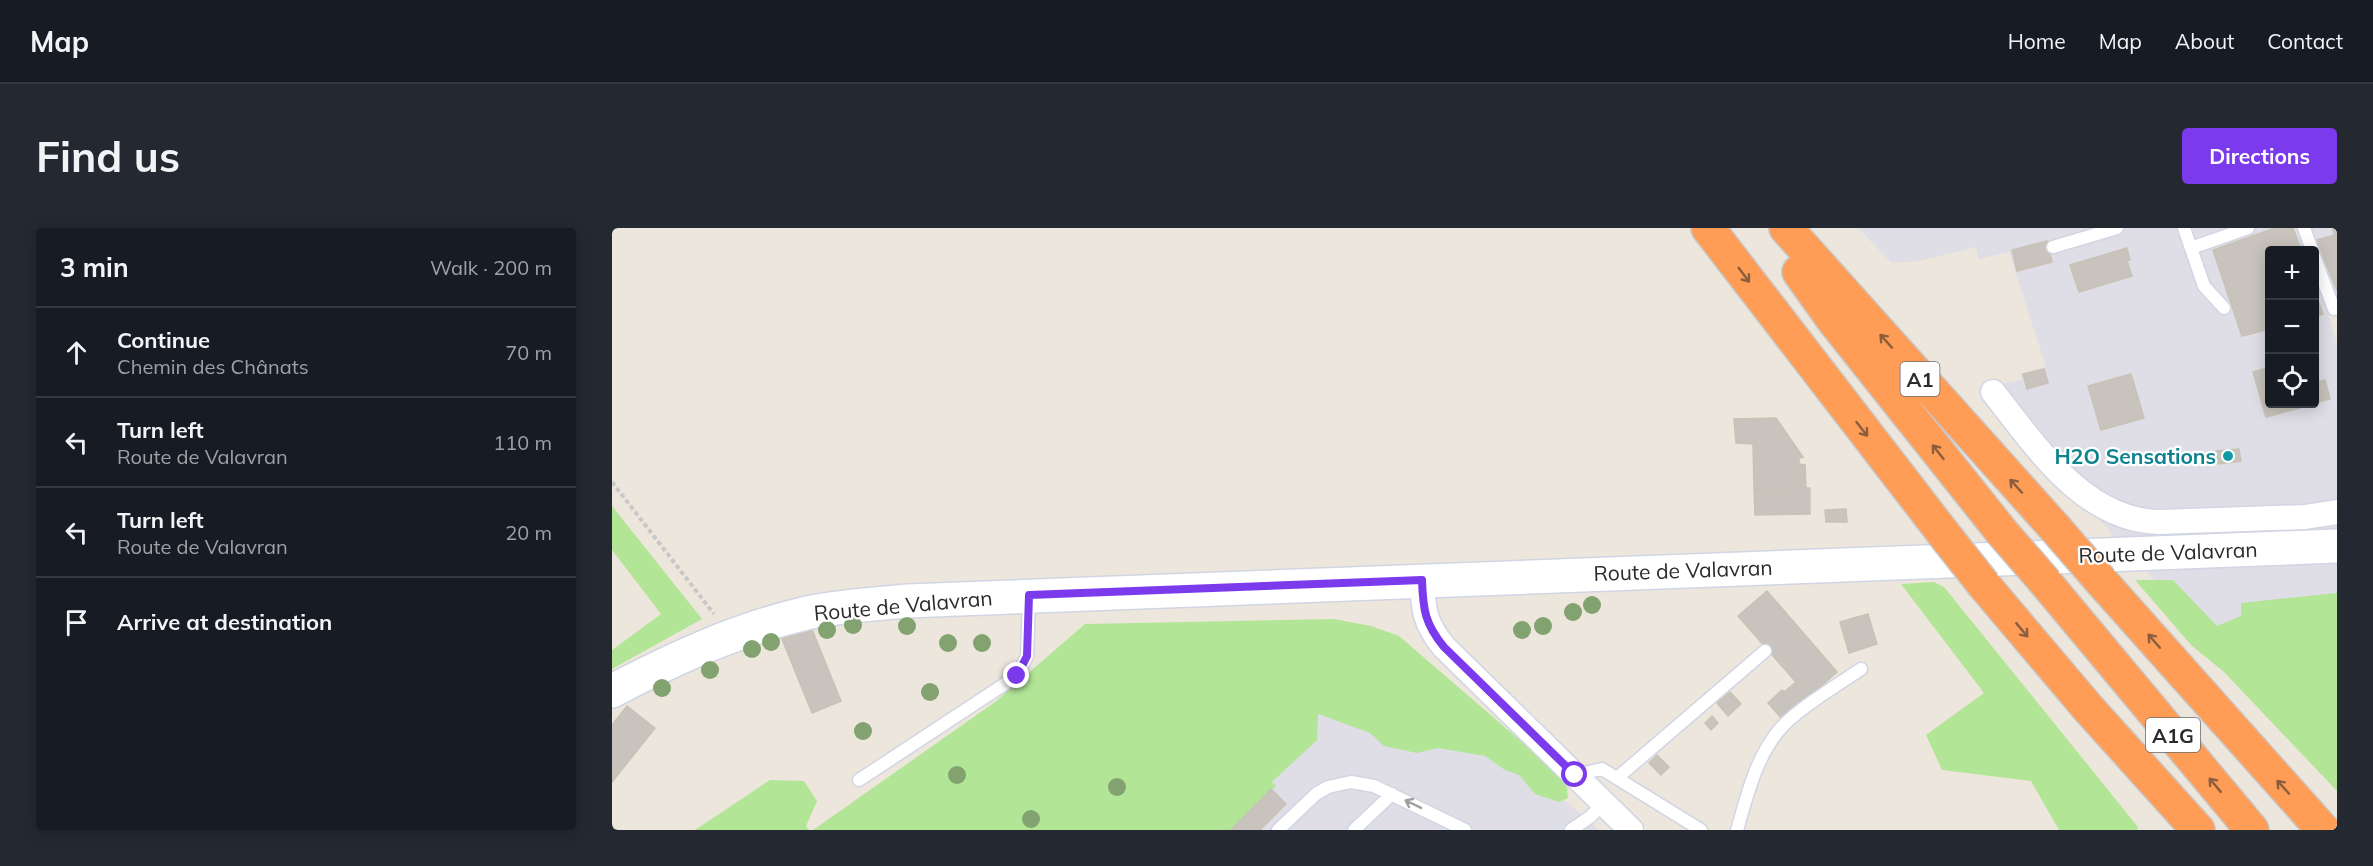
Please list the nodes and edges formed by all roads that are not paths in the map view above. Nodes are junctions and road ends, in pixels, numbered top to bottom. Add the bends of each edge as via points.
1 (1708, 228) edge
2 (1768, 228) edge
3 (1786, 228) edge
4 (2117, 228) edge
5 (2184, 228) edge
6 (2248, 228) edge
7 (2304, 228) edge
8 (2311, 246) edge
9 (2053, 247) dead end
10 (2191, 248) junction
11 (2319, 269) edge
12 (2224, 308) dead end
13 (2334, 309) dead end
14 (1993, 392) dead end
15 (2337, 512) edge
16 (2337, 546) edge
17 (1422, 580) junction
18 (1029, 595) junction
19 (1765, 651) dead end
20 (1861, 669) dead end
21 (612, 691) edge
22 (2088, 708) junction
23 (1575, 775) junction
24 (1617, 778) junction
25 (859, 780) dead end
26 (1392, 794) junction
27 (1604, 803) junction
28 (1278, 830) edge
29 (1354, 830) edge
30 (1465, 830) edge
31 (1571, 830) edge
32 (1631, 830) edge
33 (1701, 830) edge
34 (1737, 830) edge
35 (2182, 830) edge
36 (2198, 830) edge
37 (2252, 830) edge
38 (2323, 830) edge

1 -> 22 highway, bridge via 1984,585
37 -> 2 highway, A1G, bridge via 2001,531 1834,321
38 -> 3 highway, A1, bridge
4 - 9 lane
5 - 10 lane
6 - 10 lane
7 - 8 lane
10 - 12 lane via 2205,286
11 - 13 lane
14 - 15 street via 2054,467 2093,499 2126,517 2159,522 2305,517
16 - 17 street, Route de Valavran
17 - 18 street, Route de Valavran
17 - 23 street via 1424,614 1434,635
18 - 21 street, Route de Valavran via 844,607 767,623 673,659
18 - 25 lane via 1027,656 1017,676
19 - 24 lane
20 - 34 lane via 1779,730 1759,763
22 - 35 highway
22 - 36 highway, A1G
23 - 24 lane via 1602,769
23 - 27 street
24 - 33 lane
26 - 28 lane via 1363,782 1340,783 1316,794
26 - 29 lane
30 -> 26 lane
27 - 31 lane
27 - 32 street

